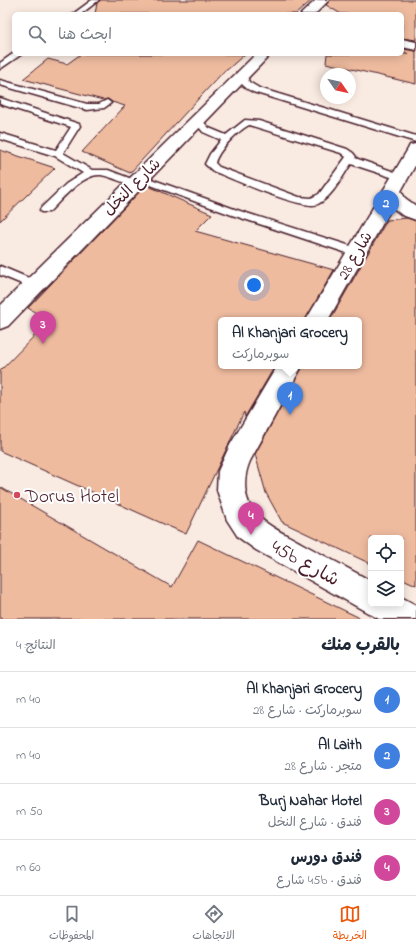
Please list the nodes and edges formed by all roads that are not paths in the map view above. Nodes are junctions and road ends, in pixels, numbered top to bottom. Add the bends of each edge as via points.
1 (96, 0) edge
2 (323, 0) edge
3 (79, 12) edge
4 (309, 12) edge
5 (404, 43) edge
6 (416, 46) edge
7 (15, 56) edge
8 (262, 56) edge
9 (0, 67) edge
10 (243, 75) junction
11 (0, 82) edge
12 (1, 103) edge
13 (107, 103) dead end
14 (197, 120) junction
15 (0, 136) edge
16 (228, 139) junction
17 (416, 139) edge
18 (416, 149) edge
19 (58, 154) junction
20 (350, 160) junction
21 (90, 173) junction
22 (137, 180) junction
23 (396, 184) junction
24 (45, 210) dead end
25 (416, 214) edge
26 (356, 252) junction
27 (0, 270) edge
28 (34, 286) junction
29 (319, 317) edge
30 (0, 320) edge
31 (288, 369) edge
32 (368, 596) edge
33 (388, 607) edge
34 (410, 619) edge

1 - 3 lane
2 - 4 street
5 - 6 street
7 - 9 lane
8 - 10 street, شارع النخل
10 - 14 street, شارع النخل
10 - 17 lane via 246,84 259,91
11 - 13 lane via 87,107
12 - 19 lane via 76,126
14 - 16 lane via 206,130
14 - 22 street, شارع النخل
15 - 19 lane
16 - 20 lane via 242,125 252,122 344,151 350,155
16 - 20 lane via 211,158 212,166 305,202 312,202 323,196
18 - 23 street, شارع 28
19 - 21 lane
20 - 23 lane
21 - 22 lane
21 - 24 lane via 78,180
22 - 26 lane
22 - 28 street, شارع النخل
23 - 25 street via 395,198 400,205
23 - 26 street, شارع 28
26 - 29 street, شارع 28
27 - 28 lane
28 - 30 street, شارع النخل
31 - 32 street, 45b شارع via 239,454 232,471 231,490 237,510 248,527 266,540
33 - 34 street

